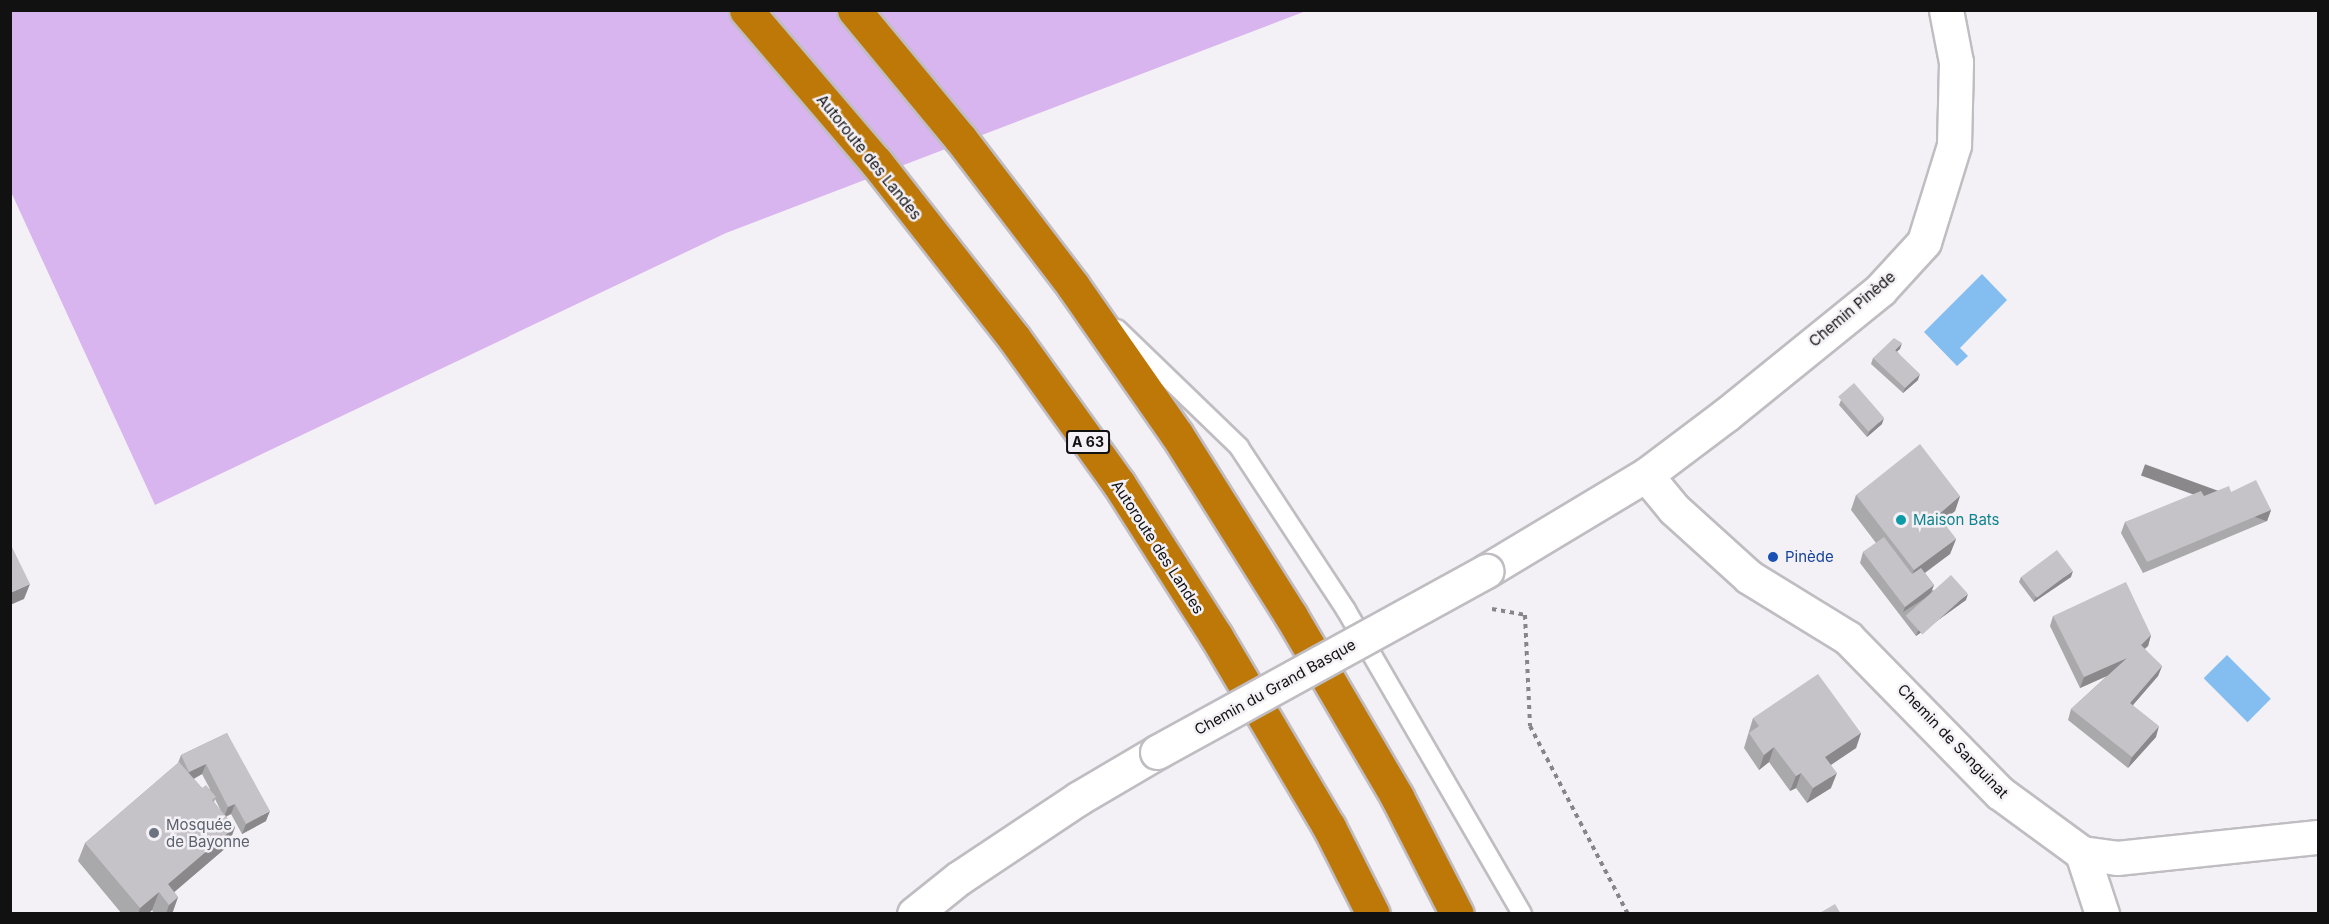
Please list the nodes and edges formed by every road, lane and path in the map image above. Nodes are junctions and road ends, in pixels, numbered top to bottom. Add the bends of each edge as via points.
1 (746, 10) edge
2 (854, 10) edge
3 (1946, 10) edge
4 (1073, 286) junction
5 (1646, 475) junction
6 (1479, 607) dead end
7 (2319, 837) edge
8 (2082, 853) junction
9 (914, 914) edge
10 (1373, 914) edge
11 (1457, 914) edge
12 (1522, 914) edge
13 (1628, 914) edge
14 (2102, 914) edge

1 - 10 highway, Autoroute des Landes / A 63 via 876,162 1014,338 1119,484 1216,636 1323,817
2 - 4 highway via 960,138
3 - 5 street, Chemin Pinède via 1956,62 1954,145 1924,242 1880,290
4 - 11 highway via 1177,435 1291,616 1397,797
4 - 12 lane via 1239,447 1346,610
5 - 8 street, Chemin de Sanguinat via 1674,509 1749,577 1848,638 2000,793
5 - 9 street, Chemin du Grand Basque, bridge via 1486,571 1079,798 959,878
6 - 13 path via 1525,615 1530,726
7 - 8 street, Chemin de Sanguinat via 2117,858
8 - 14 street

